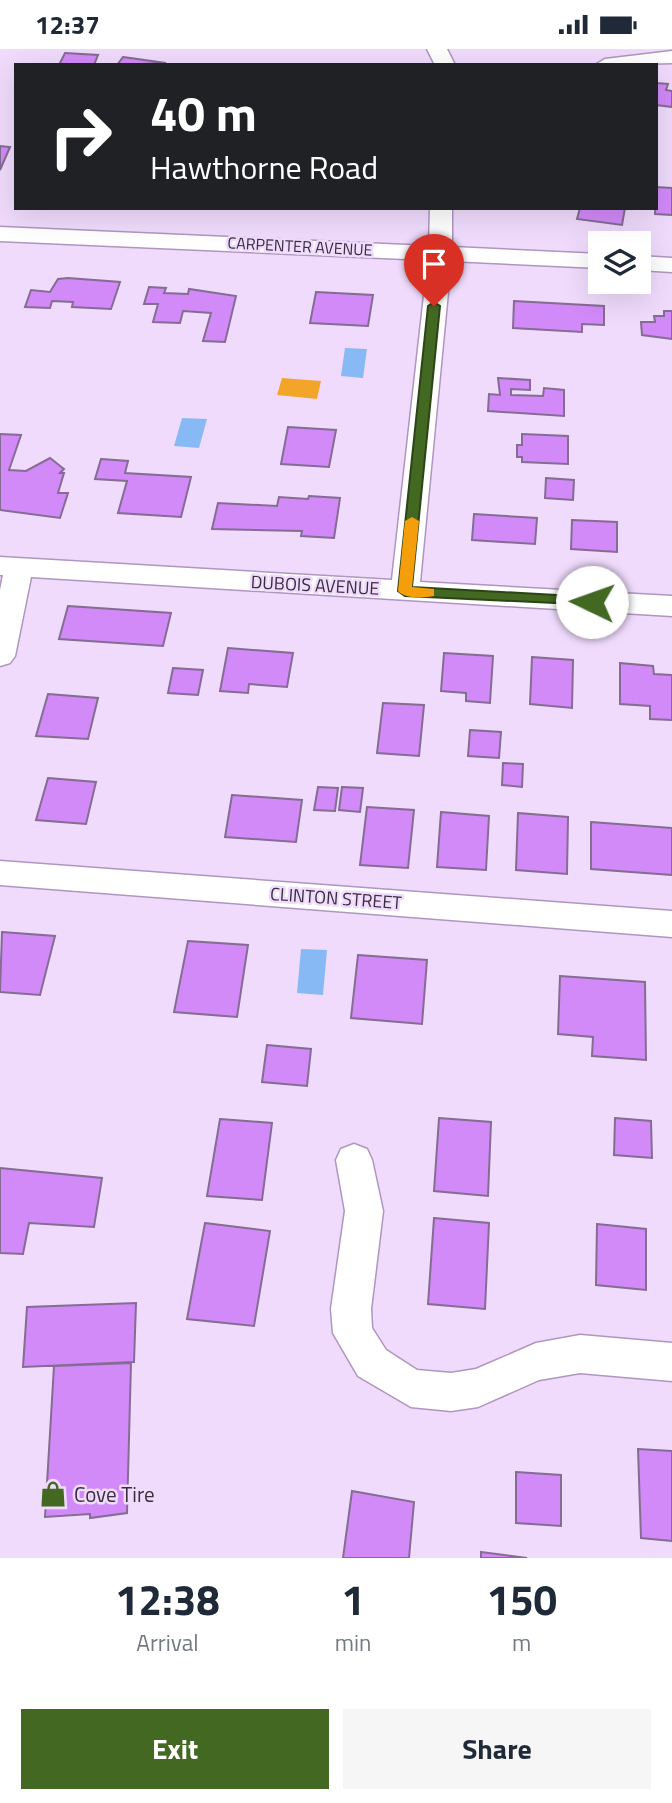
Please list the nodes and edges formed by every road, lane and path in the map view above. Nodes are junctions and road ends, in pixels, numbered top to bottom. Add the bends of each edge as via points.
1 (426, 49) edge
2 (436, 49) edge
3 (672, 57) edge
4 (622, 63) edge
5 (442, 210) edge
6 (0, 234) edge
7 (440, 254) junction
8 (588, 260) edge
9 (651, 264) edge
10 (672, 265) edge
11 (10, 567) edge
12 (405, 591) junction
13 (672, 606) edge
14 (0, 656) edge
15 (0, 873) edge
16 (672, 923) edge
17 (354, 1160) dead end
18 (672, 1362) edge

1 - 2 street
3 - 4 street
5 - 7 street
6 - 7 street, CARPENTER AVENUE
7 - 8 street, CARPENTER AVENUE
7 - 12 street
9 - 10 street
11 - 12 street, DUBOIS AVENUE
11 - 14 street
12 - 13 street, DUBOIS AVENUE
15 - 16 street, CLINTON STREET
17 - 18 street via 364,1211 351,1309 353,1333 372,1363 411,1388 451,1392 478,1388 536,1362 580,1354

